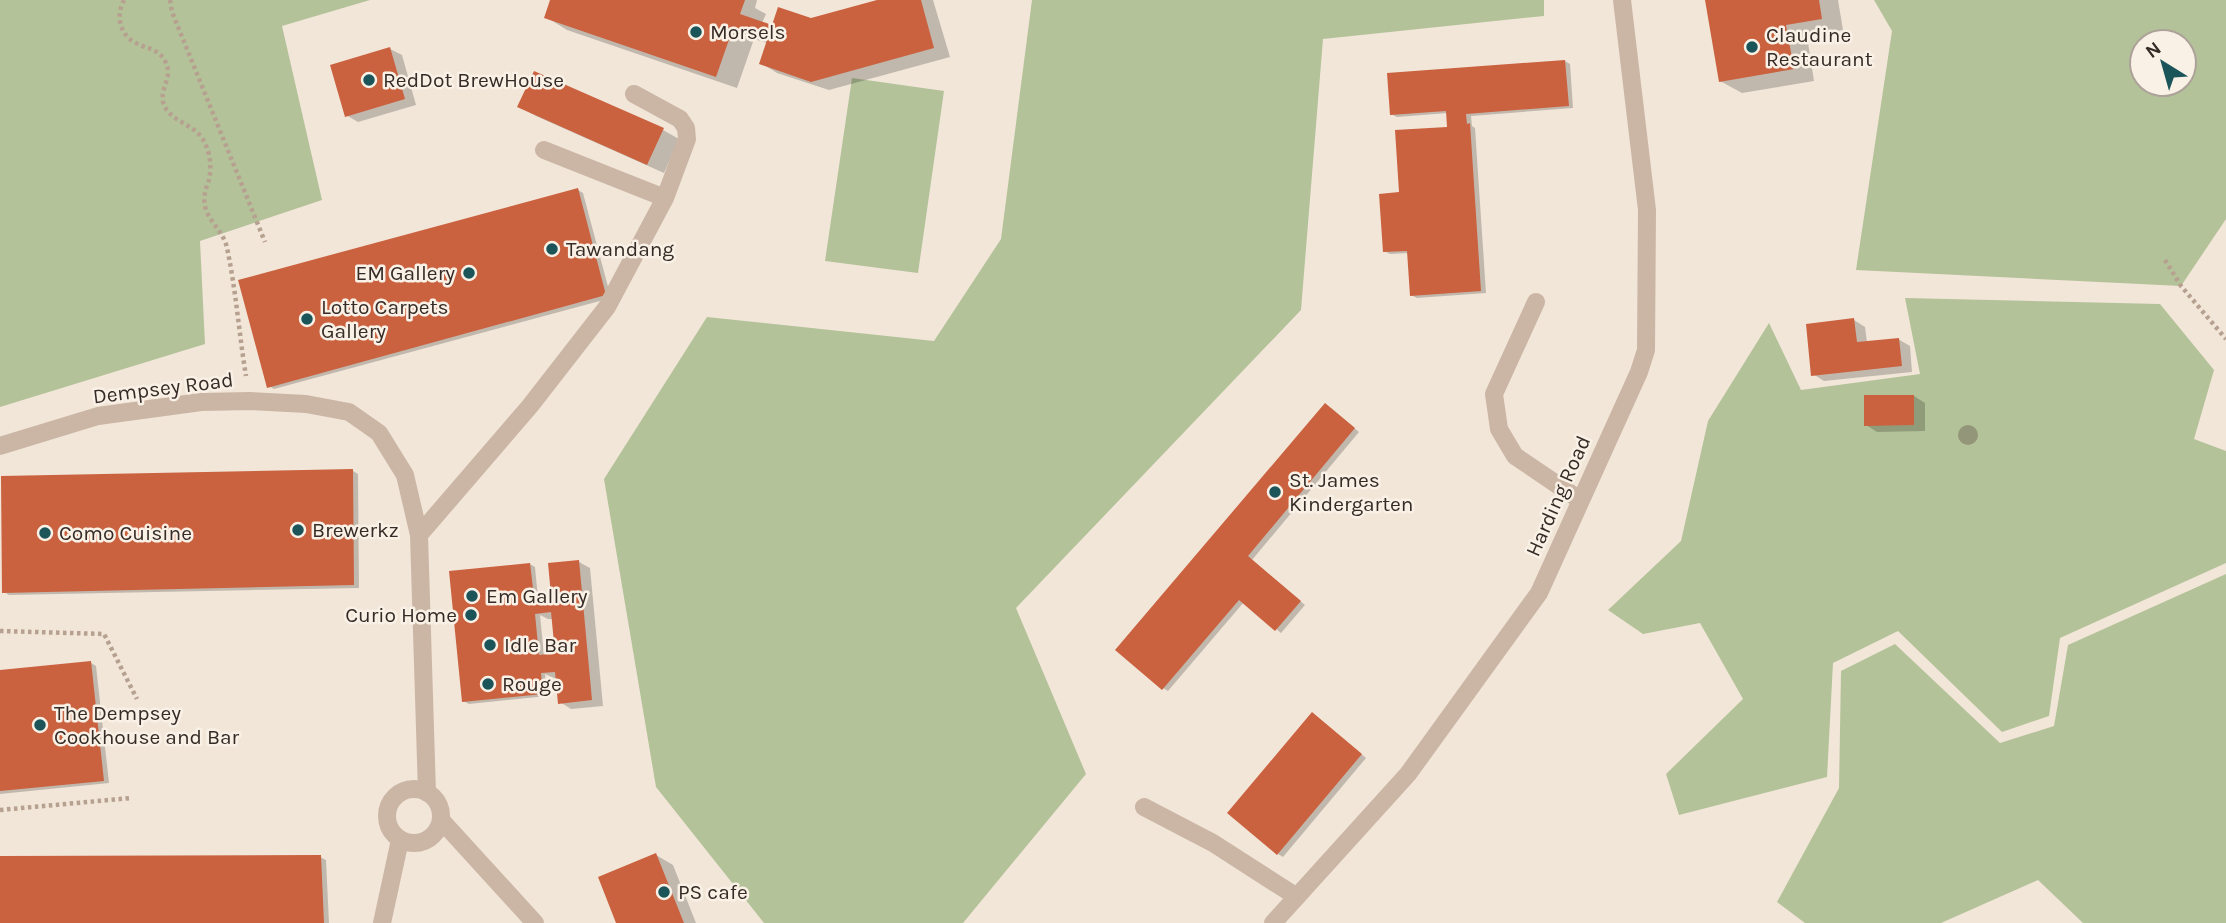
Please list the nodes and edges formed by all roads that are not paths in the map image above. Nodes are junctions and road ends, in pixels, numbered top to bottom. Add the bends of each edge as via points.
1 (1622, 0) edge
2 (634, 93) dead end
3 (544, 150) dead end
4 (665, 198) junction
5 (1536, 302) dead end
6 (0, 446) edge
7 (1580, 500) junction
8 (419, 535) junction
9 (428, 793) junction
10 (1144, 807) dead end
11 (441, 820) junction
12 (400, 839) junction
13 (1297, 897) junction
14 (382, 923) edge
15 (535, 923) edge
16 (1273, 923) edge

1 - 7 street, Harding Road via 1647,210 1646,350
2 - 4 street via 680,119 686,128 687,139
3 - 4 street
4 - 8 street via 607,307 530,407
5 - 7 street via 1494,394 1499,429 1515,456
6 - 8 street, Dempsey Road via 98,416 201,402 306,404 349,412 379,433 405,475
7 - 13 street, Harding Road via 1539,593 1408,774
8 - 9 street, Dempsey Road
9 - 11 street via 436,799
9 - 12 street via 407,790 390,803 388,823
10 - 13 street via 1213,842
11 - 12 street via 437,830 421,842
11 - 15 street
12 - 14 street
13 - 16 street, Harding Road

